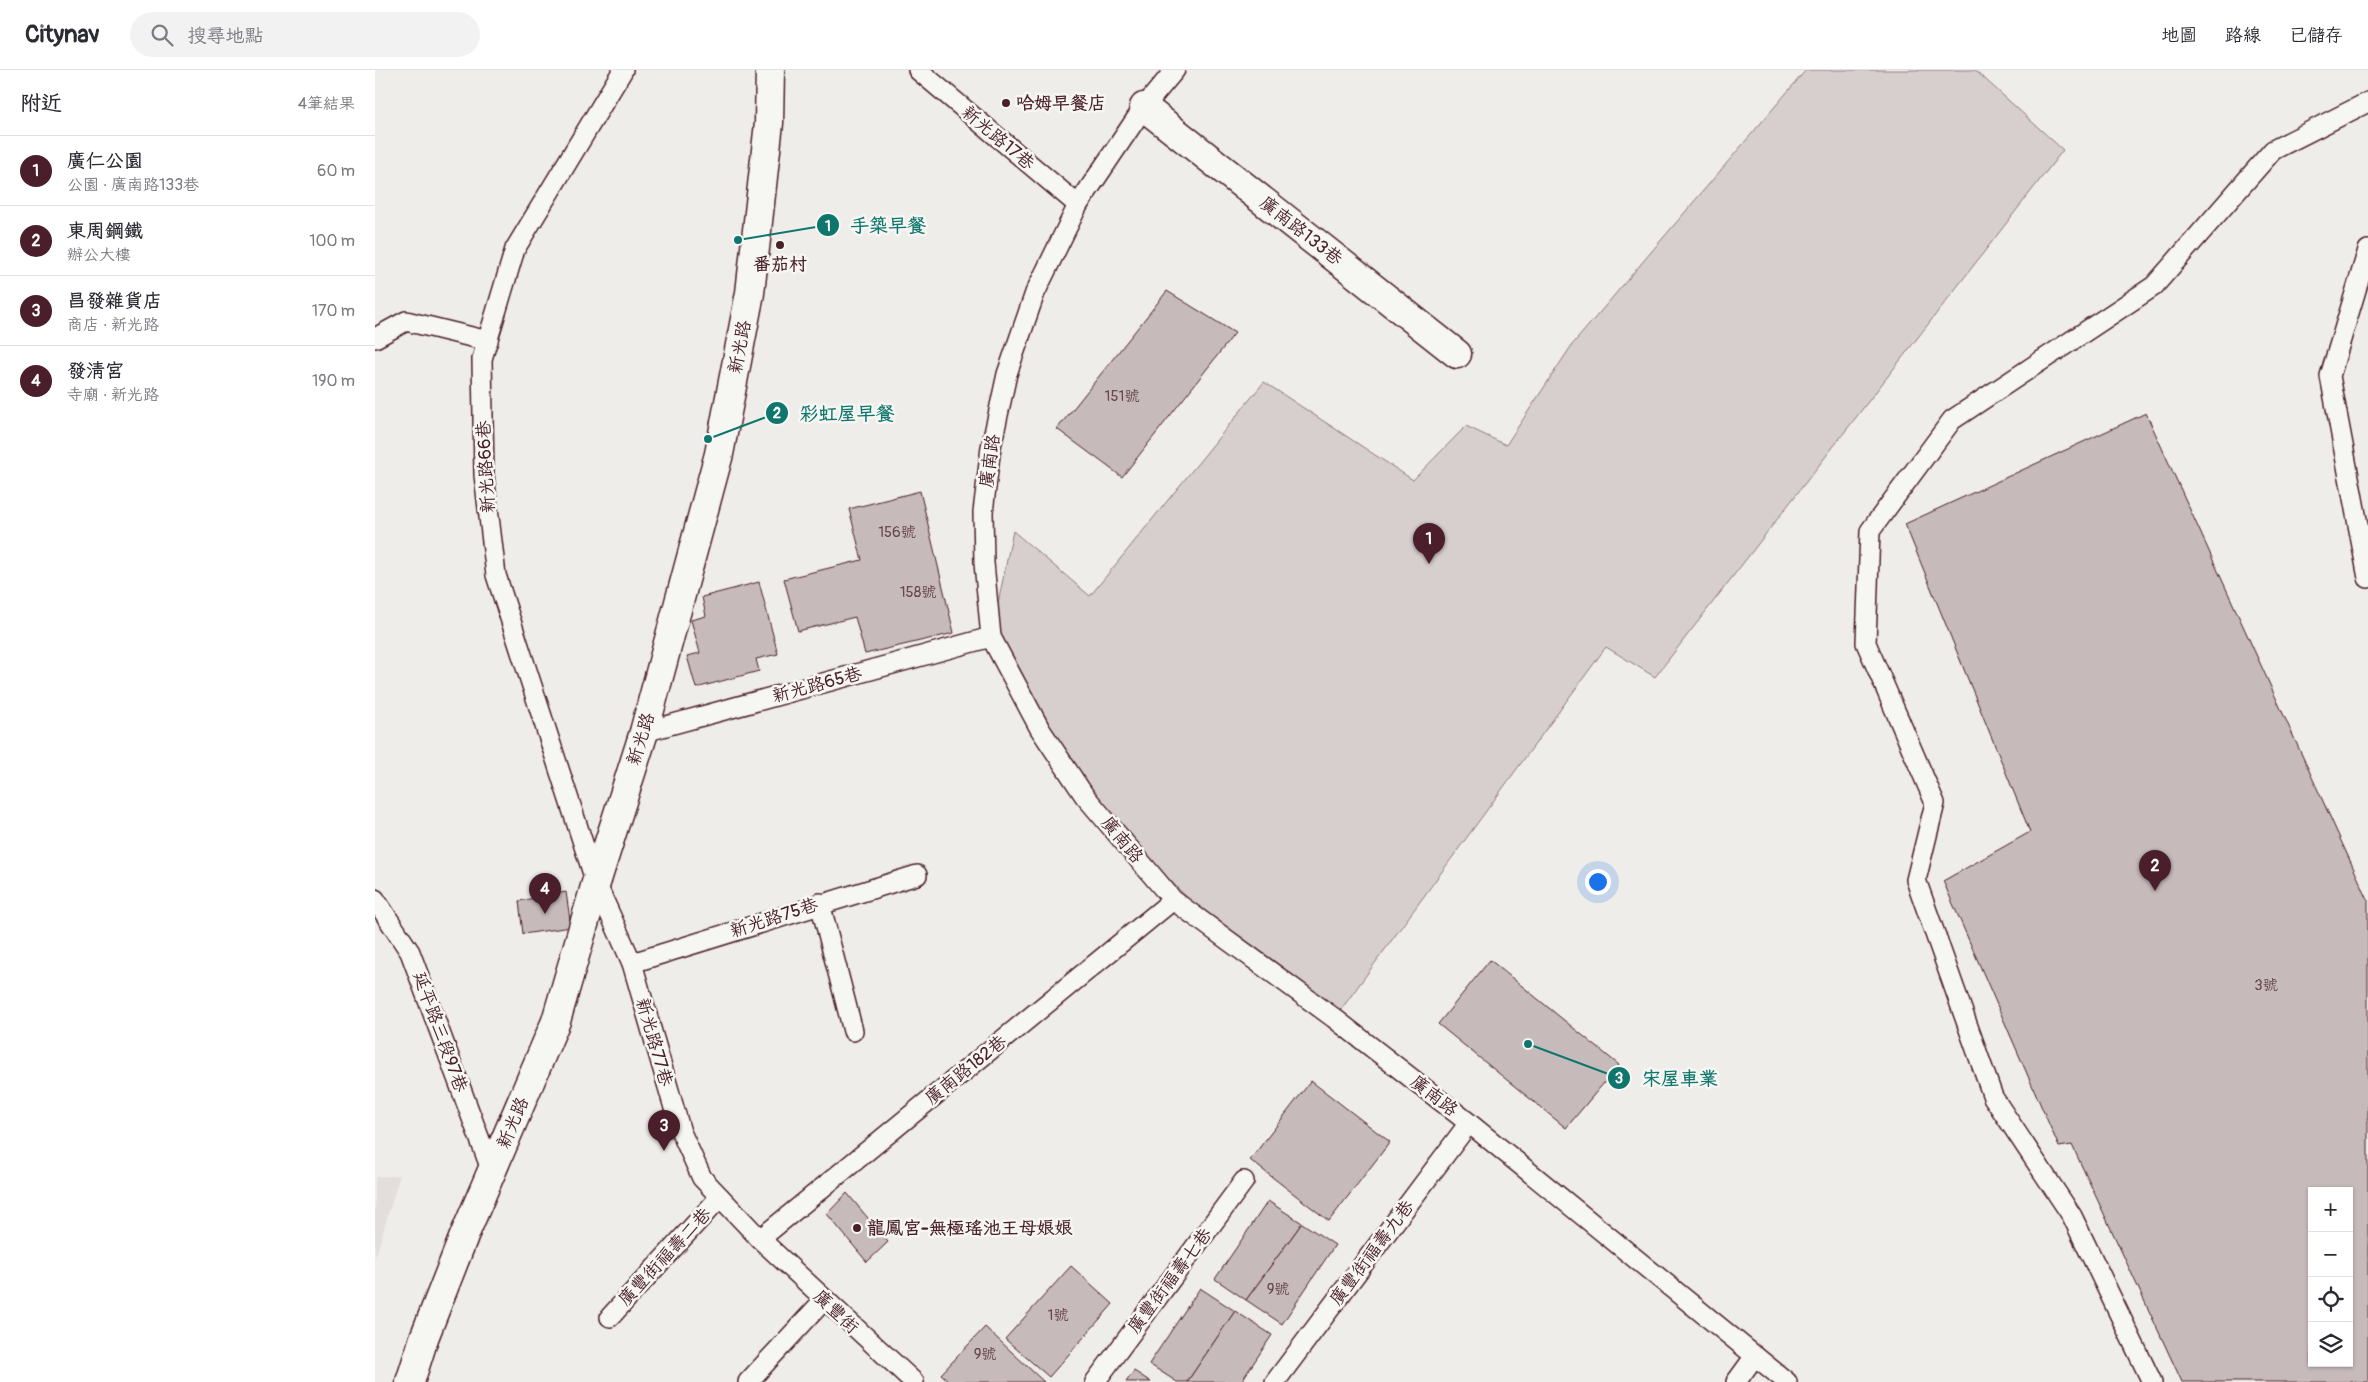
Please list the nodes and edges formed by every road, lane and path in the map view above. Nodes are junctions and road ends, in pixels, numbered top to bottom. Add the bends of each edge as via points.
1 (623, 70) edge
2 (770, 70) edge
3 (918, 70) edge
4 (1175, 70) edge
5 (2368, 102) edge
6 (1144, 107) junction
7 (1077, 206) junction
8 (2368, 250) edge
9 (375, 338) edge
10 (488, 341) junction
11 (1457, 354) dead end
12 (2368, 578) edge
13 (991, 637) junction
14 (644, 732) junction
15 (917, 875) dead end
16 (596, 883) junction
17 (375, 899) edge
18 (1173, 900) junction
19 (820, 903) junction
20 (632, 963) junction
21 (853, 1031) dead end
22 (1469, 1124) junction
23 (492, 1172) junction
24 (1245, 1181) dead end
25 (720, 1197) junction
26 (760, 1239) junction
27 (824, 1300) junction
28 (610, 1316) dead end
29 (1755, 1356) junction
30 (410, 1382) edge
31 (748, 1382) edge
32 (913, 1382) edge
33 (1095, 1382) edge
34 (1275, 1382) edge
35 (1736, 1382) edge
36 (1787, 1382) edge
37 (2152, 1382) edge

1 - 10 lane, 新光路66巷 via 515,249
2 - 14 street, 新光路 via 769,123 750,293 719,454
3 - 7 lane, 新光路17巷
4 - 6 lane, 廣南路
5 - 37 lane via 2273,150 2154,286 1952,420 1870,530 1866,643 1935,803 1916,880 1993,1097 2072,1216
6 - 7 lane, 廣南路
6 - 11 street, 廣南路133巷
7 - 13 lane, 廣南路 via 1035,293 1007,374 991,447 983,512
8 - 12 lane via 2330,376
9 - 10 lane via 406,321
10 - 16 lane, 新光路66巷 via 482,359 484,474 496,575
13 - 14 lane, 新光路65巷
13 - 18 lane, 廣南路 via 1040,729 1084,795
14 - 16 street, 新光路
15 - 19 lane, 新光路75巷
16 - 20 lane, 新光路77巷
16 - 23 street, 新光路 via 556,1021
17 - 23 lane, 延平路三段97巷 via 410,952
18 - 22 lane, 廣南路 via 1326,1012
18 - 26 lane, 廣南路182巷
19 - 20 lane, 新光路75巷
19 - 21 lane
20 - 25 lane, 新光路77巷 via 681,1132 702,1178
22 - 29 lane, 廣南路
22 - 34 lane, 廣豐街福壽九巷
23 - 30 street, 新光路 via 456,1254
24 - 33 lane, 廣豐街福壽七巷
25 - 26 lane, 新光路77巷
25 - 28 lane, 廣豐街福壽二巷
26 - 27 lane, 廣豐街
27 - 31 lane
27 - 32 lane, 廣豐街
29 - 35 lane
29 - 36 lane, 廣南路

